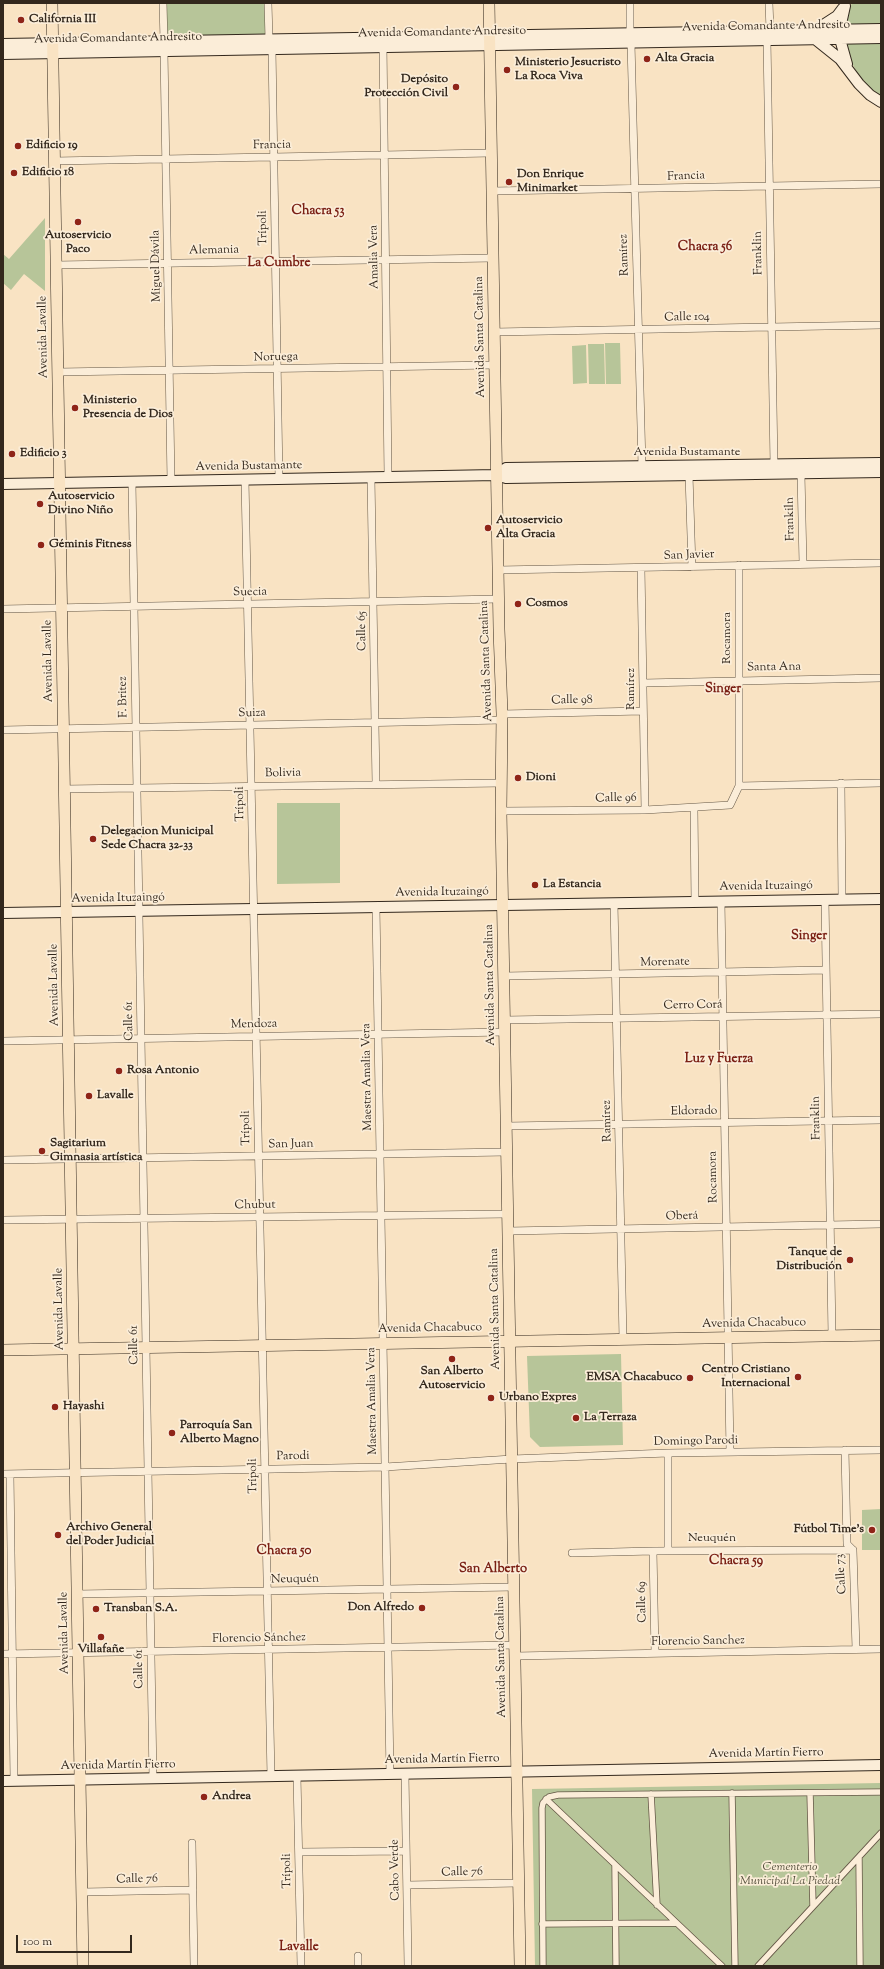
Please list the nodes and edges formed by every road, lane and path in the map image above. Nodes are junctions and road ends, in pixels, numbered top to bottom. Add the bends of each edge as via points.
1 (52, 3) edge
2 (163, 3) edge
3 (268, 3) edge
4 (489, 3) edge
5 (630, 3) edge
6 (769, 3) edge
7 (846, 4) edge
8 (881, 29) edge
9 (630, 32) junction
10 (840, 34) junction
11 (768, 35) junction
12 (815, 35) junction
13 (881, 38) edge
14 (489, 40) junction
15 (383, 42) junction
16 (631, 43) junction
17 (3, 44) edge
18 (270, 44) junction
19 (164, 46) junction
20 (52, 48) junction
21 (3, 54) edge
22 (850, 70) junction
23 (881, 102) edge
24 (491, 153) junction
25 (384, 155) junction
26 (274, 157) junction
27 (166, 159) junction
28 (54, 161) junction
29 (881, 184) edge
30 (769, 186) junction
31 (635, 189) junction
32 (492, 191) junction
33 (493, 258) junction
34 (386, 259) junction
35 (276, 261) junction
36 (168, 263) junction
37 (56, 265) junction
38 (881, 325) edge
39 (772, 327) junction
40 (638, 330) junction
41 (494, 332) junction
42 (494, 365) junction
43 (387, 367) junction
44 (277, 369) junction
45 (169, 370) junction
46 (58, 372) junction
47 (881, 463) edge
48 (774, 465) junction
49 (642, 466) junction
50 (547, 472) junction
51 (881, 472) edge
52 (801, 474) junction
53 (496, 475) junction
54 (689, 475) junction
55 (388, 477) junction
56 (372, 478) junction
57 (279, 479) junction
58 (245, 480) junction
59 (171, 481) junction
60 (132, 482) junction
61 (60, 483) junction
62 (3, 484) edge
63 (881, 563) edge
64 (803, 564) junction
65 (739, 565) junction
66 (692, 567) junction
67 (642, 568) junction
68 (498, 570) junction
69 (498, 599) junction
70 (373, 601) junction
71 (248, 604) junction
72 (134, 606) junction
73 (62, 608) junction
74 (3, 609) edge
75 (881, 678) edge
76 (739, 680) junction
77 (643, 683) junction
78 (643, 711) junction
79 (502, 717) junction
80 (375, 723) junction
81 (250, 725) junction
82 (136, 727) junction
83 (63, 728) junction
84 (3, 730) edge
85 (502, 783) junction
86 (841, 783) junction
87 (881, 783) edge
88 (376, 784) junction
89 (252, 786) junction
90 (739, 786) junction
91 (137, 788) junction
92 (64, 789) junction
93 (730, 805) joint
94 (694, 808) junction
95 (645, 810) junction
96 (501, 811) junction
97 (842, 899) junction
98 (881, 899) edge
99 (825, 900) junction
100 (721, 901) junction
101 (695, 902) junction
102 (614, 903) junction
103 (503, 905) junction
104 (376, 907) junction
105 (254, 909) junction
106 (139, 911) junction
107 (66, 912) junction
108 (3, 913) edge
109 (826, 970) junction
110 (722, 972) junction
111 (615, 975) junction
112 (504, 976) junction
113 (827, 1014) junction
114 (881, 1014) edge
115 (722, 1016) junction
116 (617, 1018) junction
117 (505, 1020) junction
118 (505, 1032) junction
119 (378, 1034) junction
120 (257, 1036) junction
121 (141, 1038) junction
122 (68, 1039) junction
123 (3, 1041) edge
124 (828, 1120) junction
125 (881, 1120) edge
126 (724, 1122) junction
127 (619, 1124) junction
128 (506, 1126) junction
129 (507, 1152) junction
130 (380, 1154) junction
131 (259, 1156) junction
132 (143, 1158) junction
133 (70, 1159) junction
134 (3, 1160) edge
135 (508, 1214) junction
136 (381, 1216) junction
137 (260, 1217) junction
138 (144, 1218) junction
139 (71, 1219) junction
140 (3, 1220) edge
141 (881, 1224) edge
142 (830, 1225) junction
143 (726, 1227) junction
144 (620, 1230) junction
145 (508, 1231) junction
146 (881, 1335) edge
147 (832, 1336) junction
148 (728, 1338) junction
149 (623, 1339) junction
150 (510, 1341) junction
151 (383, 1343) junction
152 (263, 1345) junction
153 (146, 1347) junction
154 (73, 1348) junction
155 (3, 1350) edge
156 (845, 1450) junction
157 (881, 1450) edge
158 (730, 1452) junction
159 (668, 1453) junction
160 (512, 1459) junction
161 (385, 1467) junction
162 (265, 1469) junction
163 (148, 1471) junction
164 (75, 1472) junction
165 (6, 1474) edge
166 (668, 1550) junction
167 (853, 1550) junction
168 (653, 1551) junction
169 (572, 1553) dead end
170 (514, 1587) junction
171 (387, 1589) junction
172 (268, 1591) junction
173 (150, 1593) junction
174 (77, 1594) junction
175 (388, 1648) junction
176 (881, 1649) edge
177 (269, 1650) junction
178 (856, 1650) junction
179 (515, 1651) junction
180 (151, 1652) junction
181 (78, 1653) junction
182 (3, 1654) edge
183 (12, 1654) junction
184 (655, 1654) junction
185 (881, 1765) edge
186 (517, 1772) junction
187 (390, 1774) junction
188 (405, 1774) junction
189 (271, 1776) junction
190 (297, 1776) junction
191 (153, 1778) junction
192 (80, 1779) junction
193 (14, 1780) junction
194 (3, 1781) edge
195 (810, 1792) junction
196 (881, 1792) edge
197 (732, 1793) junction
198 (651, 1794) junction
199 (546, 1799) junction
200 (881, 1833) edge
201 (192, 1843) dead end
202 (406, 1851) junction
203 (299, 1852) junction
204 (859, 1858) junction
205 (615, 1866) junction
206 (518, 1883) junction
207 (407, 1885) junction
208 (193, 1890) junction
209 (82, 1892) junction
210 (657, 1905) junction
211 (813, 1906) junction
212 (676, 1923) junction
213 (542, 1924) junction
214 (616, 1924) junction
215 (358, 1956) dead end
216 (83, 1966) edge
217 (194, 1966) edge
218 (301, 1966) edge
219 (358, 1966) edge
220 (408, 1966) edge
221 (520, 1966) edge
222 (542, 1966) edge
223 (616, 1966) edge
224 (722, 1966) edge
225 (735, 1966) edge
226 (758, 1966) edge
227 (860, 1966) edge

1 - 20 main road, Avenida Lavalle
2 - 19 street, Miguel Dávila
3 - 18 street, Trípoli
4 - 14 main road, Avenida Santa Catalina
5 - 9 street
6 - 11 street, Franklin
7 - 10 main road
7 - 12 main road via 837,16
8 - 10 main road, Avenida Comandante Andresito
9 - 11 main road, Avenida Comandante Andresito
9 - 14 main road, Avenida Comandante Andresito
10 - 12 main road, Avenida Comandante Andresito
10 - 13 main road, Avenida Comandante Andresito
10 - 22 main road via 845,60
11 - 12 main road, Avenida Comandante Andresito
11 - 16 main road, Avenida Comandante Andresito
11 - 30 street, Franklin
12 - 22 main road
14 - 15 main road, Avenida Comandante Andresito
14 - 16 main road, Avenida Comandante Andresito
14 - 24 main road, Avenida Santa Catalina
15 - 18 main road, Avenida Comandante Andresito
15 - 25 street, Amalia Vera
16 - 31 street, Ramírez
17 - 20 main road, Avenida Comandante Andresito
18 - 19 main road, Avenida Comandante Andresito
18 - 26 street, Trípoli
19 - 20 main road, Avenida Comandante Andresito
19 - 27 street, Miguel Dávila
20 - 21 main road, Avenida Comandante Andresito
20 - 28 main road, Avenida Lavalle
22 - 23 main road via 859,84
24 - 25 street, Francia
24 - 32 main road, Avenida Santa Catalina
25 - 26 street, Francia
25 - 34 street, Amalia Vera
26 - 27 street, Francia
26 - 35 street, Trípoli
27 - 28 street, Francia
27 - 36 street, Miguel Dávila
28 - 37 main road, Avenida Lavalle
29 - 30 street, Francia
30 - 31 street, Francia
30 - 39 street, Franklin
31 - 32 street, Francia
31 - 40 street, Ramírez
32 - 33 main road, Avenida Santa Catalina
33 - 34 street, Alemania
33 - 41 main road, Avenida Santa Catalina
34 - 35 street, Alemania
34 - 43 street, Amalia Vera
35 - 36 street, Alemania
35 - 44 street, Trípoli
36 - 37 street, Alemania
36 - 45 street, Miguel Dávila
37 - 46 main road, Avenida Lavalle
38 - 39 street, Calle 104
39 - 40 street, Calle 104
39 - 48 street, Franklin
40 - 41 street, Calle 104
40 - 49 street, Ramírez
41 - 42 main road, Avenida Santa Catalina
42 - 43 street, Noruega
42 - 53 main road, Avenida Santa Catalina
43 - 44 street, Noruega
43 - 55 street, Amalia Vera
44 - 45 street, Noruega
44 - 57 street, Trípoli
45 - 46 street, Noruega
45 - 59 street, Miguel Dávila
46 - 61 main road, Avenida Lavalle
47 - 48 main road, Avenida Bustamante
48 - 49 main road, Avenida Bustamante
49 - 50 main road, Avenida Bustamante
50 - 53 main road, Avenida Bustamante via 506,468
50 - 54 main road, Avenida Bustamante
51 - 52 main road, Avenida Bustamante
52 - 54 main road, Avenida Bustamante
52 - 64 street, Frankiln
53 - 55 main road, Avenida Bustamante
53 - 68 main road, Avenida Santa Catalina
54 - 66 street
55 - 56 main road, Avenida Bustamante
56 - 57 main road, Avenida Bustamante
56 - 70 street, Calle 65
57 - 58 main road, Avenida Bustamante
58 - 59 main road, Avenida Bustamante
58 - 71 street, Trípoli
59 - 60 main road, Avenida Bustamante
60 - 61 main road, Avenida Bustamante
60 - 72 street, F. Britez
61 - 62 main road, Avenida Bustamante
61 - 73 main road, Avenida Lavalle
63 - 64 street, San Javier
64 - 65 street, San Javier
65 - 66 street, San Javier
65 - 76 street, Rocamora
66 - 67 street, San Javier
67 - 68 street, San Javier
67 - 77 street, Ramírez
68 - 69 main road, Avenida Santa Catalina
69 - 70 street, Suecia
69 - 79 main road, Avenida Santa Catalina
70 - 71 street, Suecia
70 - 80 street, Calle 65
71 - 72 street, Suecia
71 - 81 street, Trípoli
72 - 73 street, Suecia
72 - 82 street, F. Britez
73 - 74 street, Suecia
73 - 83 main road, Avenida Lavalle
75 - 76 street, Santa Ana
76 - 77 street, Santa Ana
76 - 90 street, Rocamora
77 - 78 street, Ramírez
78 - 79 street, Calle 98
78 - 95 street, Ramírez
79 - 80 street, Suiza
79 - 85 main road, Avenida Santa Catalina
80 - 81 street, Suiza
80 - 88 street, Calle 65
81 - 82 street, Suiza
81 - 89 street, Trípoli
82 - 83 street, Suiza
82 - 91 street, F. Britez
83 - 84 street, Suiza
83 - 92 main road, Avenida Lavalle
85 - 88 street, Bolivia
85 - 96 main road, Avenida Santa Catalina
86 - 87 street
86 - 90 street
86 - 97 street
88 - 89 street, Bolivia
89 - 91 street, Bolivia
89 - 105 street, Trípoli
90 - 93 street, Rocamora
91 - 92 street, Bolivia
91 - 106 street, F. Britez
92 - 107 main road, Avenida Lavalle
93 - 94 street, Calle 96
94 - 95 street, Calle 96
94 - 101 street
95 - 96 street, Calle 96
96 - 103 main road, Avenida Santa Catalina
97 - 98 main road, Avenida Ituzaingó
97 - 99 main road, Avenida Ituzaingó
99 - 100 main road, Avenida Ituzaingó
99 - 109 street, Franklin
100 - 101 main road, Avenida Ituzaingó
100 - 110 street, Rocamora
101 - 102 main road, Avenida Ituzaingó
102 - 103 main road, Avenida Ituzaingó
102 - 111 street, Ramírez
103 - 104 main road, Avenida Ituzaingó
103 - 112 main road, Avenida Santa Catalina
104 - 105 main road, Avenida Ituzaingó
104 - 119 street, Maestra Amalia Vera
105 - 106 main road, Avenida Ituzaingó
105 - 120 street, Trípoli
106 - 107 main road, Avenida Ituzaingó
106 - 121 street, Calle 61
107 - 108 main road, Avenida Ituzaingó
107 - 122 main road, Avenida Lavalle
109 - 110 street, Morenate
109 - 113 street, Franklin
110 - 111 street, Morenate
110 - 115 street, Rocamora
111 - 112 street, Morenate
111 - 116 street, Ramírez
112 - 117 main road, Avenida Santa Catalina
113 - 114 street, Cerro Corá
113 - 115 street, Cerro Corá
113 - 124 street, Franklin
115 - 116 street, Cerro Corá
115 - 126 street, Rocamora
116 - 117 street, Cerro Corá
116 - 127 street, Ramírez
117 - 118 main road, Avenida Santa Catalina
118 - 119 street, Mendoza
118 - 128 main road, Avenida Santa Catalina
119 - 120 street, Mendoza
119 - 130 street, Maestra Amalia Vera
120 - 121 street, Mendoza
120 - 131 street, Trípoli
121 - 122 street, Mendoza
121 - 132 street, Calle 61
122 - 123 street, Mendoza
122 - 133 main road, Avenida Lavalle
124 - 125 street, Eldorado
124 - 126 street, Eldorado
124 - 142 street, Franklin
126 - 127 street, Eldorado
126 - 143 street, Rocamora
127 - 128 street, Eldorado
127 - 144 street, Ramírez
128 - 129 main road, Avenida Santa Catalina
129 - 130 street, San Juan
129 - 135 main road, Avenida Santa Catalina
130 - 131 street, San Juan
130 - 136 street, Maestra Amalia Vera
131 - 132 street, San Juan
131 - 137 street, Trípoli
132 - 133 street, San Juan
132 - 138 street, Calle 61
133 - 134 street, San Juan
133 - 139 main road, Avenida Lavalle
135 - 136 street, Chubut
135 - 145 main road, Avenida Santa Catalina
136 - 137 street, Chubut
136 - 151 street, Maestra Amalia Vera
137 - 138 street, Chubut
137 - 152 street, Trípoli
138 - 139 street, Chubut
138 - 153 street, Calle 61
139 - 140 street, Chubut
139 - 154 main road, Avenida Lavalle
141 - 142 street, Oberá
142 - 143 street, Oberá
142 - 147 street, Franklin
143 - 144 street, Oberá
143 - 148 street, Rocamora
144 - 145 street, Oberá
144 - 149 street, Ramírez
145 - 150 main road, Avenida Santa Catalina
146 - 147 main road, Avenida Chacabuco
147 - 148 main road, Avenida Chacabuco
148 - 149 main road, Avenida Chacabuco
148 - 158 street, Rocamora
149 - 150 main road, Avenida Chacabuco
150 - 151 main road, Avenida Chacabuco
150 - 160 main road, Avenida Santa Catalina
151 - 152 main road, Avenida Chacabuco
151 - 161 street, Maestra Amalia Vera
152 - 153 main road, Avenida Chacabuco
152 - 162 street, Trípoli
153 - 154 main road, Avenida Chacabuco
153 - 163 street, Calle 61
154 - 155 main road, Avenida Chacabuco
154 - 164 main road, Avenida Lavalle
156 - 157 street, Domingo Parodi
156 - 158 street, Domingo Parodi
156 - 167 street, Calle 73 via 847,1544
158 - 159 street, Domingo Parodi
159 - 160 street, Domingo Parodi
159 - 166 street
160 - 161 street, Parodi
160 - 170 main road, Avenida Santa Catalina
161 - 162 street, Parodi
161 - 171 street, Maestra Amalia Vera
162 - 163 street, Parodi
162 - 172 street, Trípoli
163 - 164 street, Parodi
163 - 173 street, Calle 61
164 - 165 street, Parodi
164 - 174 main road, Avenida Lavalle
165 - 183 street
166 - 167 street, Neuquén
166 - 168 street, Neuquén
167 - 178 street, Calle 73
168 - 169 street, Neuquén
168 - 184 street, Calle 69
170 - 171 street, Neuquén
170 - 179 main road, Avenida Santa Catalina
171 - 172 street, Neuquén
171 - 175 street, Maestra Amalia Vera
172 - 173 street, Neuquén
172 - 177 street, Trípoli
173 - 174 street, Neuquén
173 - 180 street, Calle 61
174 - 181 main road, Avenida Lavalle
175 - 177 street, Florencio Sánchez
175 - 179 street, Florencio Sánchez
175 - 187 street, Maestra Amalia Vera
176 - 178 street, Florencio Sanchez
177 - 180 street, Florencio Sánchez
177 - 189 street, Trípoli
178 - 184 street, Florencio Sanchez
179 - 184 street, Florencio Sanchez
179 - 186 main road, Avenida Santa Catalina
180 - 181 street, Florencio Sánchez
180 - 191 street, Calle 61
181 - 183 street, Florencio Sánchez
181 - 192 main road, Avenida Lavalle
182 - 183 street, Florencio Sánchez
183 - 193 street
185 - 186 main road, Avenida Martín Fierro
186 - 188 main road, Avenida Martín Fierro
186 - 206 main road, Avenida Santa Catalina
187 - 188 main road, Avenida Martín Fierro
187 - 190 main road, Avenida Martín Fierro
188 - 202 street, Cabo Verde
189 - 190 main road, Avenida Martín Fierro
189 - 191 main road, Avenida Martín Fierro
190 - 203 street, Trípoli
191 - 192 main road, Avenida Martín Fierro
192 - 193 main road, Avenida Martín Fierro
192 - 209 main road, Avenida Lavalle
193 - 194 main road, Avenida Martín Fierro
195 - 196 street
195 - 197 street
195 - 211 street
197 - 198 street
197 - 225 street
198 - 199 street via 553,1795
198 - 210 street
199 - 205 street
199 - 213 street via 542,1808
200 - 204 street
201 - 208 street
202 - 203 street
202 - 207 street, Cabo Verde
203 - 218 street, Trípoli
204 - 211 street
204 - 227 street
205 - 210 street
205 - 214 street
206 - 207 street, Calle 76
206 - 221 main road, Avenida Santa Catalina
207 - 220 street, Cabo Verde
208 - 209 street, Calle 76
208 - 217 street
209 - 216 main road, Avenida Lavalle
210 - 212 street
211 - 226 street
212 - 214 street
212 - 224 street
213 - 214 street
213 - 222 street
214 - 223 street
215 - 219 street

